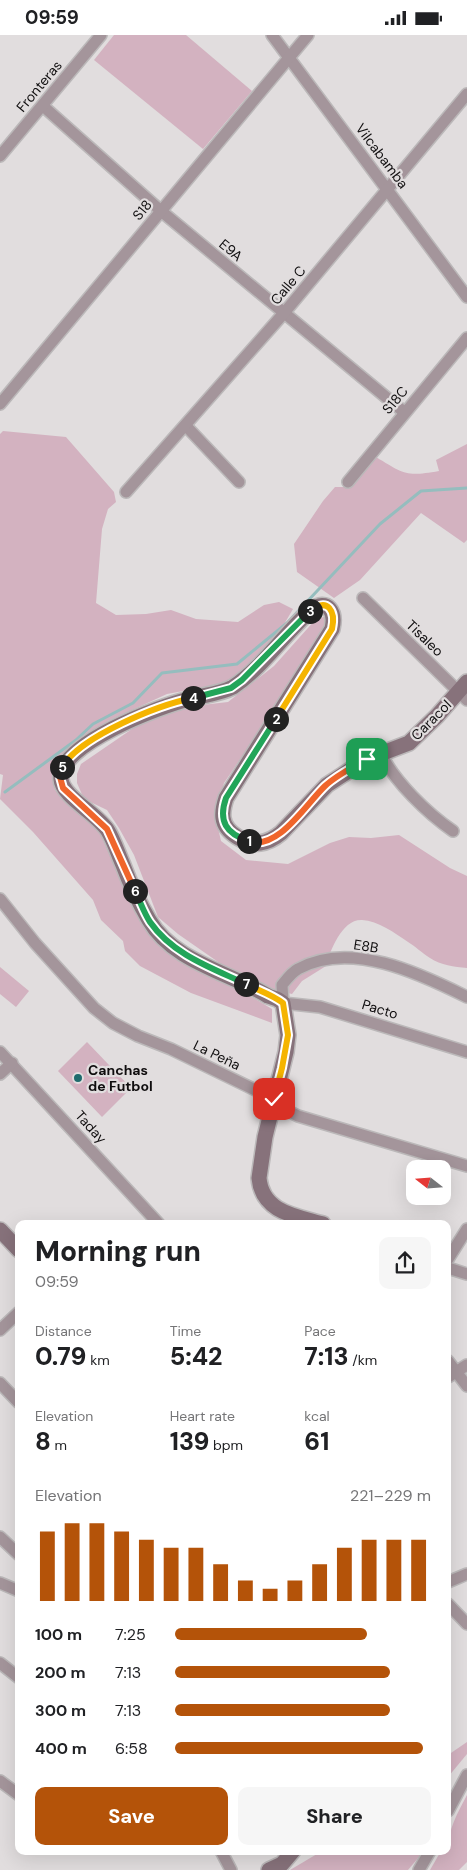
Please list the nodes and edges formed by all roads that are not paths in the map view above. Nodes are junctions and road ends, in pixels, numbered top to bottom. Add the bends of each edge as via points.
1 (101, 35) edge
2 (272, 35) edge
3 (308, 35) edge
4 (289, 57) junction
5 (467, 93) edge
6 (43, 106) junction
7 (0, 156) edge
8 (388, 190) junction
9 (161, 211) junction
10 (467, 297) edge
11 (284, 313) junction
12 (467, 338) edge
13 (0, 404) edge
14 (404, 412) junction
15 (186, 426) junction
16 (239, 482) dead end
17 (348, 482) dead end
18 (126, 492) dead end
19 (363, 598) dead end
20 (464, 691) edge
21 (381, 754) junction
22 (453, 831) dead end
23 (0, 899) edge
24 (467, 997) edge
25 (283, 1003) junction
26 (0, 1052) edge
27 (467, 1053) edge
28 (12, 1063) junction
29 (0, 1074) edge
30 (274, 1099) junction
31 (467, 1166) edge
32 (155, 1220) edge
33 (311, 1220) edge
34 (467, 1229) edge
35 (0, 1230) edge
36 (15, 1246) edge
37 (451, 1254) edge
38 (451, 1269) edge
39 (467, 1274) edge
40 (15, 1316) edge
41 (0, 1330) edge
42 (467, 1365) edge
43 (452, 1374) edge
44 (0, 1383) edge
45 (467, 1386) edge
46 (15, 1399) edge
47 (0, 1537) edge
48 (15, 1551) edge
49 (467, 1573) edge
50 (451, 1581) edge
51 (0, 1583) edge
52 (15, 1589) edge
53 (451, 1607) edge
54 (467, 1624) edge
55 (0, 1663) edge
56 (15, 1675) edge
57 (467, 1775) edge
58 (0, 1781) edge
59 (15, 1792) edge
60 (451, 1805) edge
61 (223, 1855) edge
62 (290, 1855) edge
63 (428, 1855) edge
64 (231, 1870) edge
65 (269, 1870) edge
66 (419, 1870) edge

1 - 6 street, Fronteras
2 - 4 street, Vilcabamba
3 - 4 street, S18
4 - 8 street, Vilcabamba
4 - 9 street, S18
5 - 8 street, Calle C
6 - 7 street, Fronteras
6 - 9 street, E9A
8 - 10 street, Vilcabamba
8 - 11 street, Calle C
9 - 11 street, E9A
9 - 13 street, S18
11 - 14 street, E9A
11 - 15 street, Calle C
12 - 14 street, S18C
14 - 17 street, S18C
15 - 16 street
15 - 18 street, Calle C
19 - 20 street, Tisaleo
20 - 21 street, Caracol via 409,743
21 - 22 street via 424,808
21 - 25 street, Caracol via 367,759 327,785 281,833 266,842 257,844 240,838 224,822 226,798 332,629 332,611 321,605 305,615 252,671 231,688 148,712 110,729 75,753 63,766 60,777 63,788 107,829 149,921 160,934 192,959
23 - 30 street, La Peña via 94,1008 113,1023
24 - 25 street, E8B via 406,970 343,957 321,959 296,969 282,985
25 - 27 street, Pacto via 320,1007
25 - 30 street via 288,1035
26 - 28 street, Taday
28 - 29 street
28 - 32 street, Taday
30 - 31 street, La Peña via 298,1117
30 - 33 street via 259,1178 261,1190 276,1208
34 - 37 street
35 - 36 street
38 - 39 street
40 - 41 street
42 - 43 street
43 - 45 street
44 - 46 street
47 - 48 street
49 - 50 street
51 - 52 street
53 - 54 street
55 - 56 street
57 - 60 street
58 - 59 street
61 - 64 street
62 - 65 street via 282,1864
63 - 66 street

